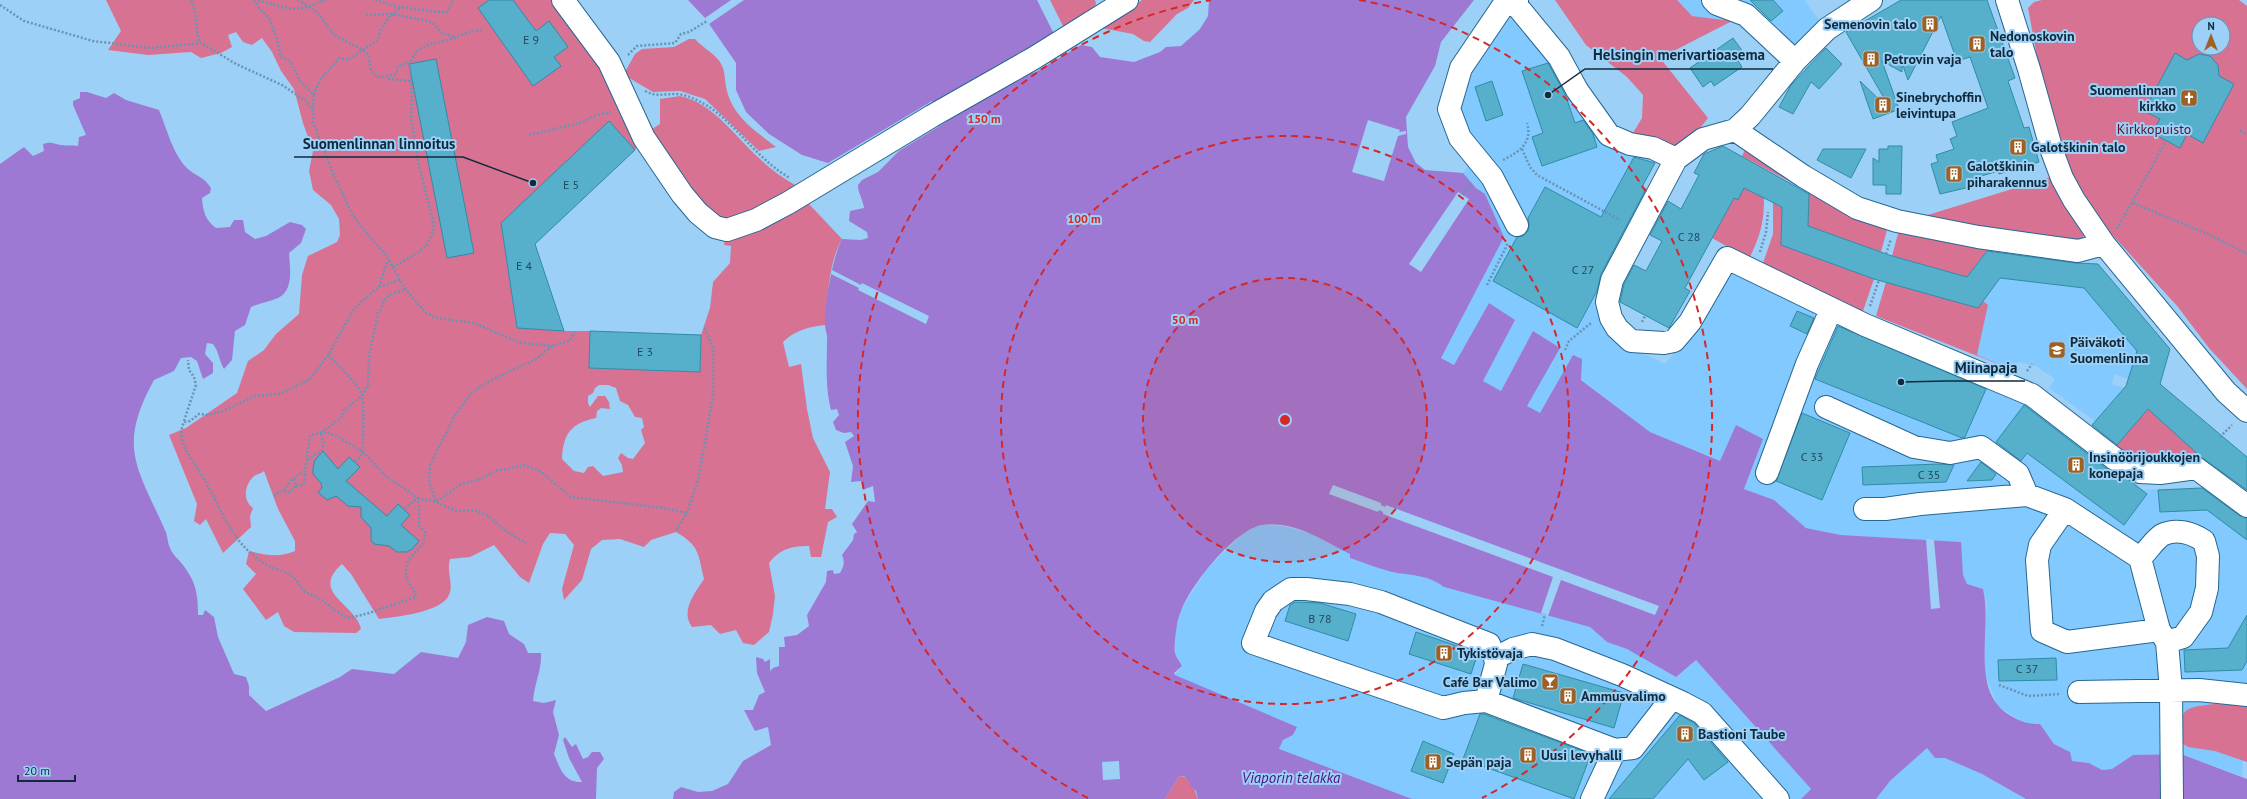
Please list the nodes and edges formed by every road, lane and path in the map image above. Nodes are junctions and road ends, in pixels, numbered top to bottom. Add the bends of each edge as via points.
1 (191, 0) edge
2 (254, 0) edge
3 (298, 0) edge
4 (325, 0) edge
5 (375, 0) edge
6 (453, 0) edge
7 (563, 0) edge
8 (1507, 0) edge
9 (1517, 0) edge
10 (1714, 0) edge
11 (1871, 0) edge
12 (2007, 0) edge
13 (1121, 1) edge
14 (0, 5) edge
15 (309, 7) junction
16 (401, 7) junction
17 (393, 14) junction
18 (366, 15) dead end
19 (707, 21) dead end
20 (482, 30) dead end
21 (455, 37) junction
22 (201, 43) junction
23 (363, 50) junction
24 (1795, 61) junction
25 (410, 62) junction
26 (613, 71) junction
27 (386, 76) junction
28 (410, 81) junction
29 (642, 89) dead end
30 (314, 95) junction
31 (312, 111) junction
32 (633, 115) junction
33 (1527, 123) dead end
34 (1734, 130) junction
35 (2240, 131) dead end
36 (2247, 134) edge
37 (529, 135) dead end
38 (2166, 141) dead end
39 (1522, 149) junction
40 (1512, 156) dead end
41 (1676, 159) junction
42 (808, 191) junction
43 (2133, 203) junction
44 (1768, 212) dead end
45 (1621, 220) dead end
46 (1517, 225) joint
47 (2104, 244) junction
48 (2247, 254) edge
49 (1758, 257) dead end
50 (388, 260) junction
51 (393, 267) junction
52 (400, 280) junction
53 (1878, 280) dead end
54 (1486, 285) dead end
55 (379, 287) junction
56 (406, 290) junction
57 (1831, 310) junction
58 (1610, 313) junction
59 (1865, 325) junction
60 (704, 326) dead end
61 (575, 332) dead end
62 (552, 346) junction
63 (1565, 350) dead end
64 (328, 355) junction
65 (188, 360) dead end
66 (362, 396) junction
67 (1826, 407) dead end
68 (2247, 411) edge
69 (184, 422) junction
70 (322, 432) junction
71 (362, 451) junction
72 (308, 454) junction
73 (314, 456) junction
74 (307, 461) junction
75 (354, 462) dead end
76 (305, 472) junction
77 (1767, 473) dead end
78 (294, 477) junction
79 (296, 486) junction
80 (284, 491) junction
81 (2027, 495) junction
82 (274, 496) dead end
83 (418, 498) junction
84 (436, 502) junction
85 (2247, 506) edge
86 (404, 509) dead end
87 (1865, 509) dead end
88 (2065, 509) junction
89 (687, 513) junction
90 (676, 530) dead end
91 (526, 543) dead end
92 (2140, 558) junction
93 (2163, 636) junction
94 (1496, 658) junction
95 (1999, 685) dead end
96 (2172, 690) junction
97 (2079, 692) joint
98 (2247, 695) edge
99 (1672, 698) junction
100 (1486, 701) junction
101 (1615, 750) junction
102 (1592, 799) edge
103 (1778, 799) edge
104 (2172, 799) edge

1 - 22 path via 196,11 196,34
2 - 15 path via 290,10
2 - 30 path via 272,25 281,57 290,61 300,81
3 - 15 path
4 - 15 path via 315,2
5 - 16 path
6 - 16 path via 447,12 428,12
7 - 26 lane
8 - 46 lane via 1461,68 1449,109 1460,138 1492,177
9 - 41 lane via 1517,6 1559,57 1577,90 1609,135 1630,144 1653,148
10 - 24 lane via 1717,4 1746,15
11 - 24 lane via 1827,29
12 - 47 lane via 2062,178
13 - 42 lane via 1034,58
14 - 22 path via 24,21 93,41 151,48
15 - 23 path via 318,13 334,35
16 - 17 path
17 - 18 path
17 - 21 path via 427,21 442,32
17 - 23 path via 380,31 378,40
19 - 26 path via 681,34 675,43 637,46 629,52 620,69
20 - 21 path
21 - 25 path via 429,44 417,51
22 - 31 path via 282,85 306,101
23 - 27 path via 368,55 371,70 377,77
23 - 30 path via 348,60 339,58 322,75
24 - 34 lane via 1750,116
25 - 27 path via 398,66 396,74
25 - 28 path
26 - 32 lane
27 - 28 path via 388,79
28 - 51 path via 411,118 419,166 434,225 426,246
29 - 42 path via 654,96 678,94 691,97 708,106 761,158
30 - 31 path
31 - 50 path via 313,122 351,212
32 - 37 path via 600,114 576,124
32 - 42 lane via 644,138 682,194 698,213 715,227 727,230 739,227
33 - 39 path via 1529,131
34 - 41 lane via 1703,139
34 - 47 lane via 1857,208 1897,221 2078,251
35 - 36 path
38 - 43 path
39 - 40 path
39 - 45 path via 1530,167 1537,175
41 - 58 lane via 1612,280 1608,302
43 - 47 path via 2112,237
43 - 48 path via 2210,235
44 - 49 path via 1766,232
46 - 54 path
47 - 68 lane via 2226,392
50 - 51 path
50 - 55 path
51 - 52 path
52 - 55 path
52 - 56 path
53 - 59 path
55 - 64 path via 354,309
56 - 62 path via 426,313 438,318 474,324 522,343
56 - 66 path via 393,293 386,298 378,313 369,356 368,384
57 - 58 lane via 1726,258 1690,322 1674,341 1631,341 1617,328
57 - 59 lane
57 - 77 lane via 1807,364
58 - 63 path via 1578,332 1569,341
59 - 85 lane via 2032,395 2115,458 2140,472 2160,473 2196,468
60 - 89 path via 713,348 713,396 699,476
61 - 62 path via 569,341
62 - 84 path via 536,359 491,380 471,393 454,417 430,464 429,481
64 - 66 path
64 - 69 path via 310,380 301,385 280,394 255,396 223,411 208,415 199,414
65 - 69 path via 189,370 196,385
66 - 70 path via 344,411 344,416
66 - 71 path
67 - 81 lane via 1914,447 1950,453 1981,447 2018,474
69 - 83 path via 181,436 186,451 205,480 229,530 239,542 266,564 294,577 300,587 312,597 322,600 348,618 416,597 408,582 406,566 412,553 424,543 425,532 418,526
70 - 71 path via 336,436
70 - 72 path via 310,435
70 - 73 path via 322,450
71 - 75 path via 361,456
71 - 83 path via 386,476
72 - 73 path
72 - 74 path
73 - 74 path
74 - 76 path
76 - 78 path
76 - 79 path via 305,482
78 - 79 path
78 - 80 path
79 - 80 path via 290,492
80 - 82 path
81 - 87 lane
81 - 88 lane
83 - 84 path
83 - 86 path
84 - 89 path via 461,484 524,465 540,472 572,497
84 - 91 path via 456,511 475,510 488,516
88 - 92 lane
88 - 93 lane via 2040,546 2037,560 2042,631 2067,642
89 - 90 path
92 - 93 lane
92 - 93 lane via 2162,535 2178,532 2193,534 2204,541 2208,556 2207,588 2201,612 2183,637
93 - 96 lane
94 - 99 lane via 1513,649 1532,644 1555,649
94 - 100 lane
94 - 100 lane via 1489,644 1480,639 1434,624 1381,602 1350,594 1306,588 1291,589 1273,600 1253,643 1443,708
95 - 97 path via 2028,696
96 - 97 lane
96 - 98 lane
96 - 104 lane
99 - 101 lane via 1632,748
99 - 103 lane via 1702,713
100 - 101 lane
101 - 102 lane

